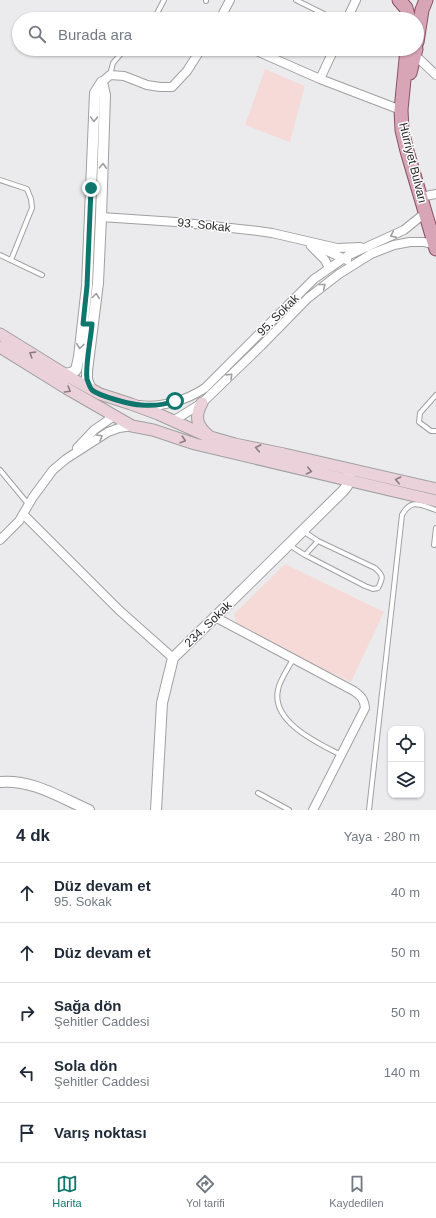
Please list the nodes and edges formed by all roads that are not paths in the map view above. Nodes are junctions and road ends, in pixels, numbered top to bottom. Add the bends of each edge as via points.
1 (164, 0) edge
2 (230, 0) edge
3 (296, 0) edge
4 (356, 0) edge
5 (399, 0) edge
6 (402, 0) edge
7 (419, 0) edge
8 (426, 0) edge
9 (158, 12) edge
10 (224, 12) edge
11 (320, 12) edge
12 (350, 12) edge
13 (407, 12) edge
14 (422, 12) edge
15 (119, 56) edge
16 (196, 56) edge
17 (268, 56) edge
18 (331, 56) edge
19 (412, 56) edge
20 (419, 56) edge
21 (110, 75) junction
22 (436, 75) edge
23 (320, 79) junction
24 (102, 82) junction
25 (401, 105) junction
26 (92, 147) junction
27 (104, 148) junction
28 (0, 180) edge
29 (91, 188) junction
30 (102, 188) junction
31 (436, 194) edge
32 (421, 197) junction
33 (425, 213) junction
34 (101, 217) junction
35 (306, 241) junction
36 (367, 247) junction
37 (435, 247) edge
38 (0, 255) edge
39 (343, 258) junction
40 (11, 260) junction
41 (358, 262) junction
42 (329, 268) junction
43 (42, 275) dead end
44 (294, 299) junction
45 (300, 306) junction
46 (88, 324) junction
47 (0, 334) edge
48 (0, 347) edge
49 (64, 374) junction
50 (91, 389) junction
51 (436, 395) edge
52 (202, 403) junction
53 (131, 404) junction
54 (142, 408) junction
55 (114, 416) junction
56 (173, 421) junction
57 (139, 427) junction
58 (436, 431) edge
59 (211, 437) junction
60 (70, 456) junction
61 (0, 470) edge
62 (349, 474) junction
63 (436, 489) edge
64 (29, 505) junction
65 (436, 507) edge
66 (23, 514) junction
67 (436, 515) edge
68 (436, 528) edge
69 (303, 531) junction
70 (0, 540) edge
71 (318, 541) junction
72 (289, 545) junction
73 (434, 545) dead end
74 (305, 555) junction
75 (215, 617) junction
76 (173, 658) junction
77 (293, 659) junction
78 (341, 755) junction
79 (0, 782) edge
80 (258, 793) dead end
81 (89, 810) edge
82 (156, 810) edge
83 (289, 810) edge
84 (313, 810) edge
85 (369, 810) edge

1 - 9 lane
2 - 10 street
3 - 11 lane
4 - 12 street
5 - 13 main road
6 - 7 main road
8 - 14 main road, Hürriyet Bulvarı
15 - 21 lane via 113,63
16 - 21 street via 187,71 172,87 147,85 124,76
17 - 23 street
18 - 23 street
19 - 25 main road, Hürriyet Bulvarı
20 - 22 street
21 - 24 street
23 - 25 street
24 -> 26 street via 95,93
24 - 27 street via 105,95
25 - 32 main road, Hürriyet Bulvarı via 402,130
26 - 27 street
26 - 29 street
30 -> 27 street
28 - 40 lane via 26,190 32,199 32,208
29 - 30 street
29 - 46 street
30 - 34 street
31 - 32 street
32 - 33 main road, Hürriyet Bulvarı
33 -> 36 street, 95. Sokak via 404,230
33 - 37 main road, Hürriyet Bulvarı
34 - 35 street, 93. Sokak via 258,231
46 -> 34 street via 98,283
35 - 36 street via 338,248
35 - 39 street
35 - 42 street via 325,260
36 - 39 street, 95. Sokak
37 - 41 street, 95. Sokak via 424,242 410,242 371,254
38 - 40 lane
39 - 41 street
39 - 42 street, 95. Sokak
40 - 43 lane
45 -> 41 street, 95. Sokak
42 - 44 street, 95. Sokak
44 - 45 street
44 - 53 street, 95. Sokak via 199,392 165,404
52 -> 45 street, 95. Sokak
46 -> 49 street via 76,370
46 - 50 street via 87,380
49 -> 47 main road
48 -> 55 main road
49 - 50 main road
50 - 53 main road
51 - 58 lane via 420,413 419,422 431,431
52 - 56 street, 95. Sokak
52 - 59 main road via 197,411 198,423
53 - 54 main road
53 - 55 main road via 121,405
54 - 56 main road
54 - 57 main road via 152,415 152,418 147,426
55 - 57 main road
55 - 60 street via 94,430
56 - 57 main road via 156,428
56 - 59 main road
60 -> 57 street via 108,432 119,428
57 -> 62 main road via 260,460
62 -> 59 main road
60 - 64 street via 52,470
61 - 64 lane
63 -> 62 main road
62 - 65 main road
62 - 69 street, 234. Sokak via 344,491
64 - 66 street
65 - 67 lane
65 - 85 lane via 410,505 402,515
66 - 70 street
66 - 76 street via 119,610
68 - 73 lane
69 - 71 lane
69 - 72 street, 234. Sokak
71 - 74 lane
71 - 74 lane via 375,568 381,573 382,579 378,588 365,586
72 - 74 lane
72 - 75 street, 234. Sokak
75 - 76 street, 234. Sokak
75 - 77 street
76 - 82 street via 162,703
77 - 78 lane via 278,689 277,699 283,714 302,733
77 - 78 street via 354,691 364,701 365,708
78 - 84 street
79 - 81 street via 25,783
80 - 83 lane

